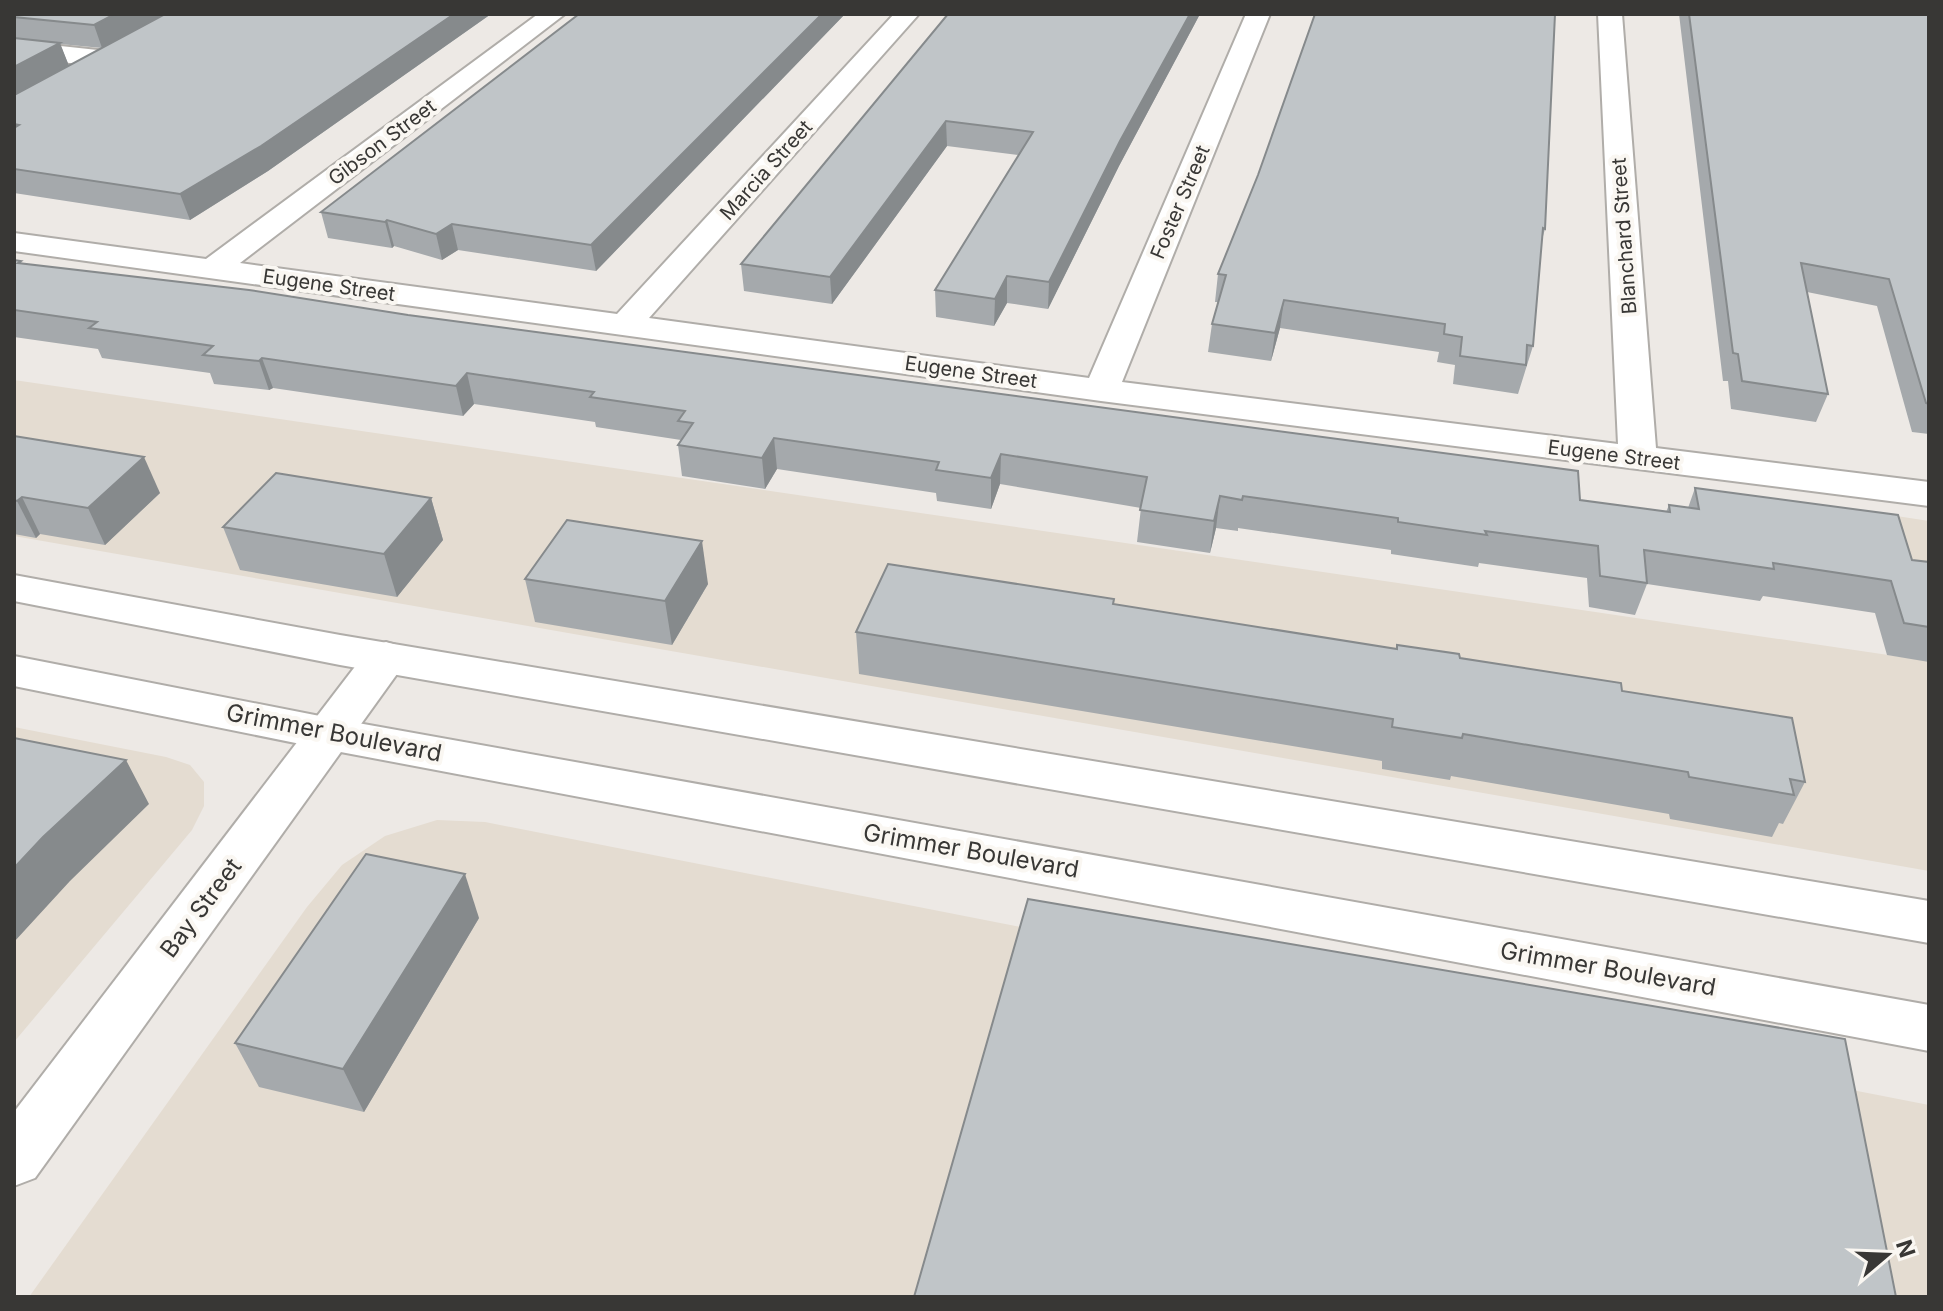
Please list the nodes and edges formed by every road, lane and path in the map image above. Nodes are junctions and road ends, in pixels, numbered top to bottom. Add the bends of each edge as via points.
1 (553, 14) edge
2 (907, 14) edge
3 (1258, 14) edge
4 (1610, 14) edge
5 (134, 44) edge
6 (14, 49) edge
7 (107, 59) junction
8 (67, 81) edge
9 (14, 242) edge
10 (212, 269) junction
11 (625, 325) junction
12 (1101, 390) junction
13 (1638, 458) junction
14 (1929, 494) edge
15 (14, 588) edge
16 (386, 657) junction
17 (14, 671) edge
18 (330, 734) junction
19 (1929, 922) edge
20 (1929, 1028) edge
21 (14, 1159) edge

1 - 10 street, Gibson Street
2 - 11 street, Marcia Street
3 - 12 street, Foster Street
4 - 13 street, Blanchard Street
5 - 7 street
6 - 7 street
7 - 8 street
9 - 10 street, Eugene Street
10 - 11 street, Eugene Street
11 - 12 street, Eugene Street
12 - 13 street, Eugene Street
13 - 14 street, Eugene Street
15 - 16 street
16 - 18 street, Bay Street
16 - 19 street
17 - 18 street, Grimmer Boulevard
18 - 20 street, Grimmer Boulevard
18 - 21 street, Bay Street

